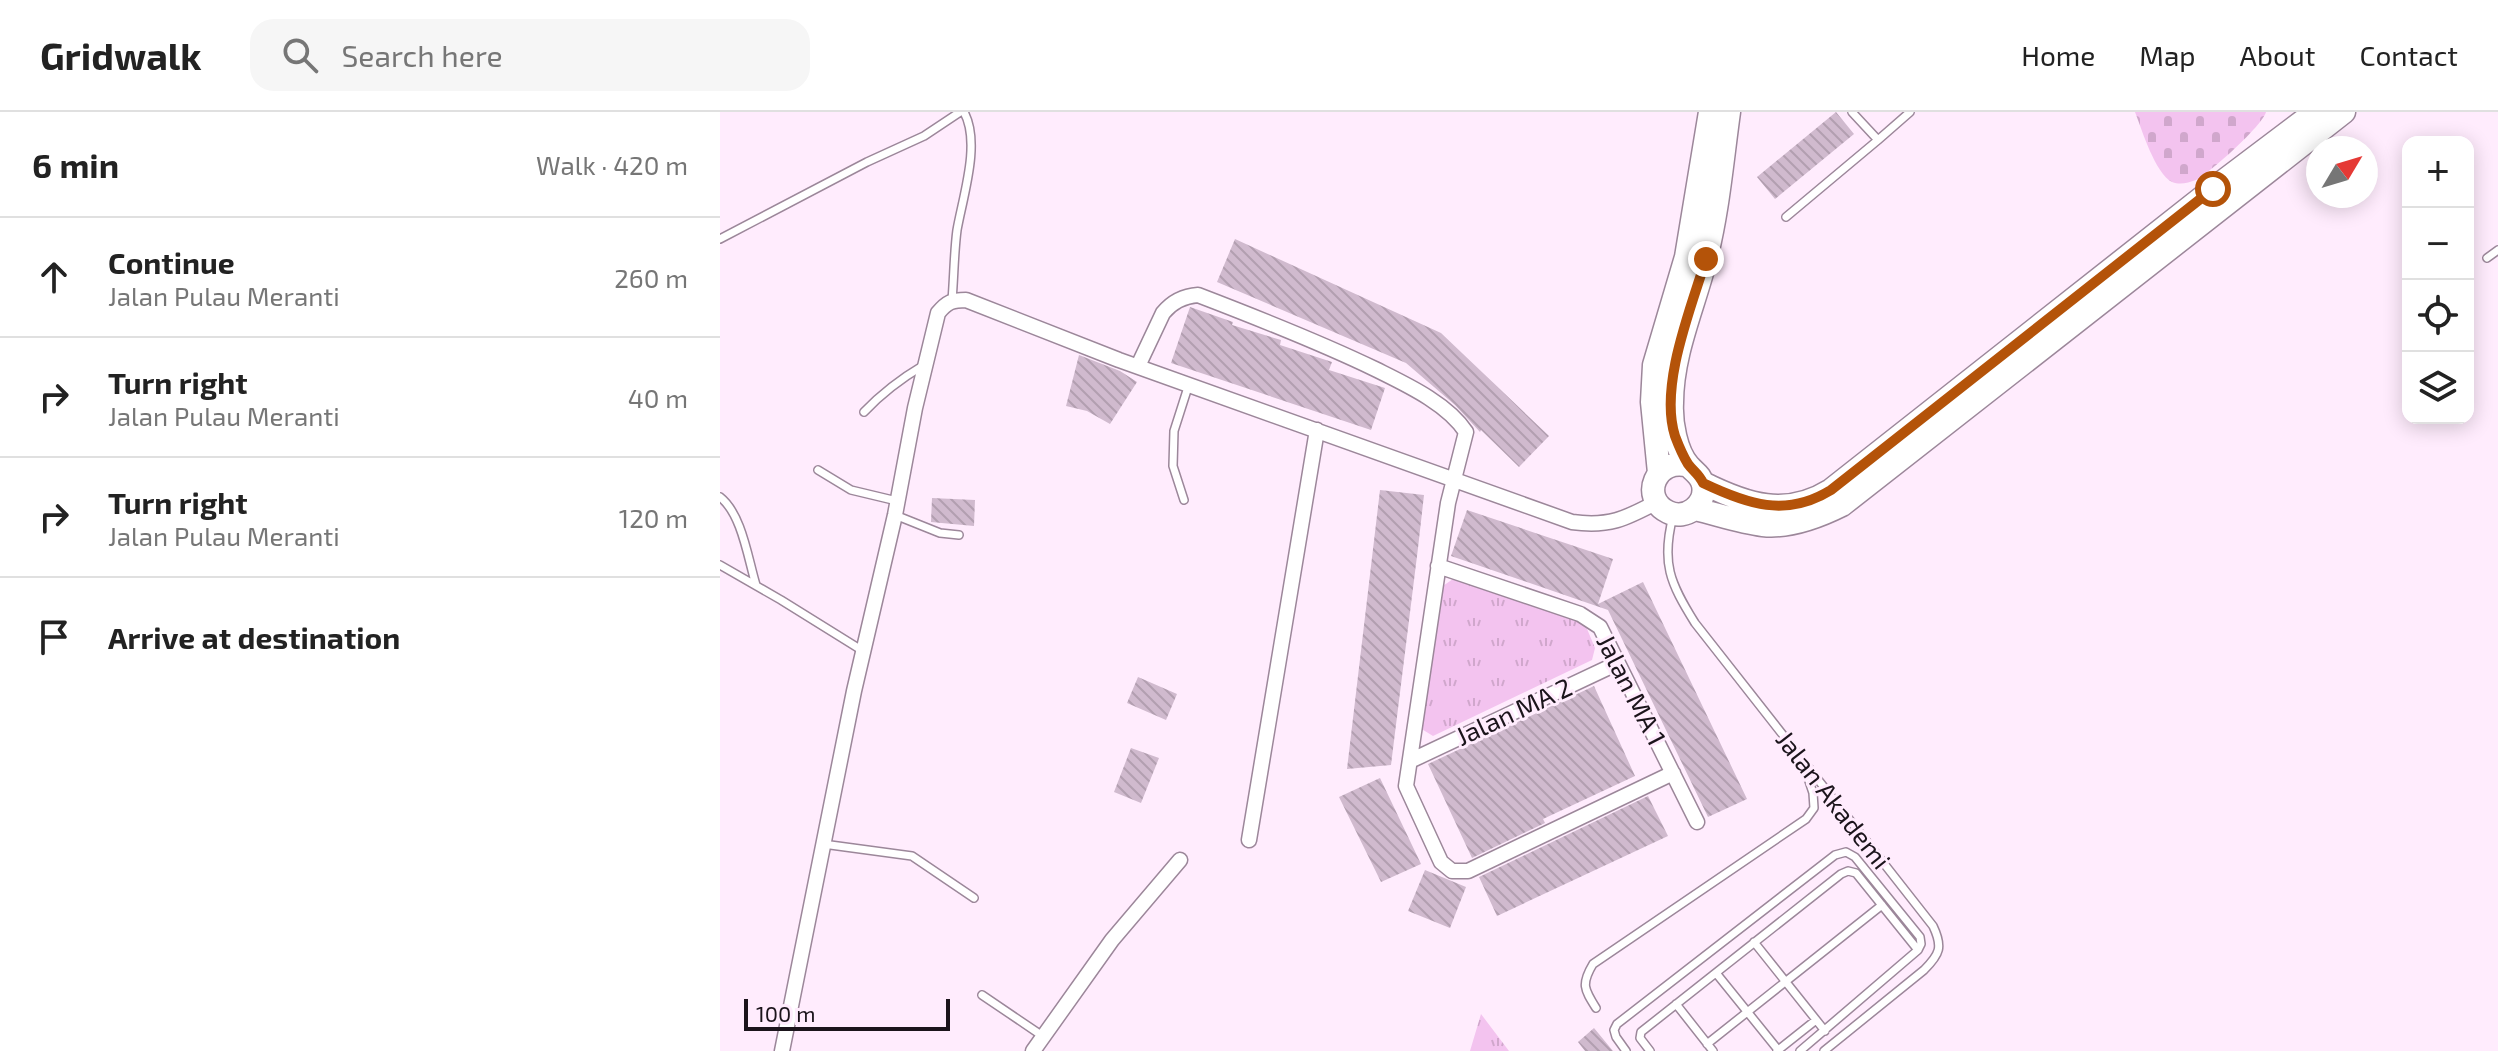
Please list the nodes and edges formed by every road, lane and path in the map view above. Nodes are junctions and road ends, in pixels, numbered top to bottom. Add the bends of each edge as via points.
1 (962, 112) edge
2 (1710, 112) edge
3 (1729, 112) edge
4 (1852, 112) edge
5 (1910, 112) edge
6 (2315, 112) edge
7 (2344, 112) edge
8 (1878, 140) junction
9 (1786, 217) dead end
10 (720, 239) edge
11 (2498, 250) edge
12 (2487, 258) dead end
13 (952, 300) junction
14 (926, 364) junction
15 (1138, 366) junction
16 (1189, 384) junction
17 (864, 412) dead end
18 (1317, 430) junction
19 (818, 470) dead end
20 (1659, 473) junction
21 (1696, 475) junction
22 (1452, 480) junction
23 (720, 497) edge
24 (1184, 500) dead end
25 (896, 508) junction
26 (1675, 508) junction
27 (959, 535) dead end
28 (720, 565) edge
29 (1438, 566) junction
30 (756, 585) junction
31 (863, 651) junction
32 (1618, 663) junction
33 (1410, 761) junction
34 (1803, 763) junction
35 (1673, 773) junction
36 (1697, 822) dead end
37 (1249, 840) dead end
38 (823, 844) junction
39 (1180, 860) dead end
40 (974, 898) dead end
41 (1882, 905) junction
42 (1754, 942) junction
43 (1918, 950) junction
44 (1716, 973) junction
45 (1786, 982) junction
46 (982, 995) dead end
47 (1676, 1004) junction
48 (1596, 1008) dead end
49 (1748, 1012) junction
50 (1816, 1020) junction
51 (1825, 1031) junction
52 (1044, 1037) junction
53 (1710, 1048) edge
54 (782, 1051) edge
55 (1033, 1051) edge
56 (1626, 1051) edge
57 (1650, 1051) edge
58 (1778, 1051) edge
59 (1800, 1051) edge
60 (1824, 1051) edge

1 - 10 lane
1 - 13 lane via 969,121 971,141
2 - 20 main road via 1686,257 1654,365
3 - 21 main road via 1706,259 1673,368 1674,433
4 - 8 lane
5 - 8 lane
6 - 21 main road via 1812,502 1781,507 1736,499
7 - 26 main road via 1842,505 1796,523 1764,525
8 - 9 lane
11 - 12 lane
13 - 14 street via 938,313
13 - 15 street via 966,300
14 - 17 lane
14 - 25 street
15 - 16 street
15 - 22 street via 1163,313 1187,295 1198,295 1317,341 1423,394 1466,432
16 - 18 street
16 - 24 lane via 1174,431 1173,466
18 - 22 street
18 - 37 street
19 - 25 lane
20 - 21 main road via 1670,466
20 - 26 main road via 1653,487
21 - 26 main road via 1703,497
22 - 26 street via 1591,525
22 - 29 street
23 - 30 lane via 744,540
25 - 27 lane via 940,533
25 - 31 street
26 - 34 lane, Jalan Akademi via 1667,556 1681,600
28 - 30 lane
29 - 32 street, Jalan MA 1 via 1580,614 1600,627
29 - 33 street
30 - 31 lane
31 - 38 street
32 - 33 street, Jalan MA 2
32 - 35 street, Jalan MA 1
33 - 35 street via 1406,786 1441,862 1452,871 1468,871
34 - 48 lane via 1814,808 1806,819 1593,964 1585,990
34 - 60 lane, Jalan Akademi via 1940,941 1937,957 1924,970
35 - 36 street, Jalan MA 1
38 - 40 lane via 912,856
38 - 54 street
39 - 52 street via 1112,940
41 - 42 lane via 1856,873 1848,871
41 - 43 lane
41 - 45 lane
42 - 44 lane
42 - 45 lane
43 - 51 lane
43 - 56 lane via 1920,937 1855,857 1846,852 1835,855 1617,1024 1616,1037
44 - 47 lane
44 - 49 lane
45 - 49 lane
45 - 50 lane
46 - 52 lane
47 - 53 lane
47 - 57 lane via 1641,1032
49 - 53 lane
49 - 58 lane
50 - 51 lane
50 - 58 lane
51 - 59 lane
52 - 55 street

